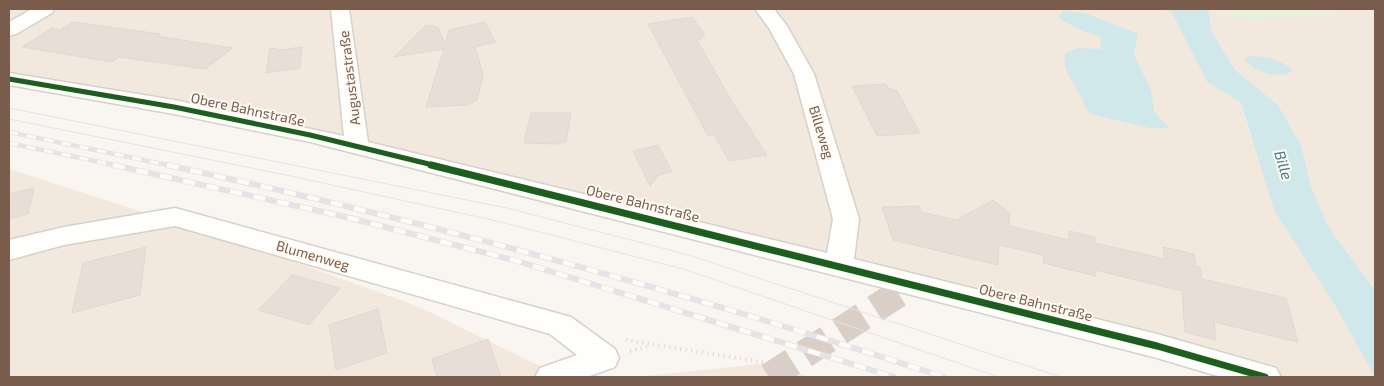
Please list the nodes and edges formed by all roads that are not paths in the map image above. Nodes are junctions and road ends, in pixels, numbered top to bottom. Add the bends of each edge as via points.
1 (45, 9) edge
2 (340, 9) edge
3 (764, 9) edge
4 (9, 30) edge
5 (9, 79) edge
6 (357, 146) junction
7 (9, 250) edge
8 (839, 265) junction
9 (607, 358) edge
10 (551, 377) edge
11 (1265, 377) edge

1 - 4 street
2 - 6 street, Augustastraße
3 - 8 street, Billeweg via 778,26 804,74 836,179 846,219
5 - 6 street, Obere Bahnstraße via 174,107
6 - 8 street, Obere Bahnstraße
7 - 9 street, Blumenweg via 64,236 175,217 560,325
8 - 11 street, Obere Bahnstraße via 1157,346
9 - 10 street

